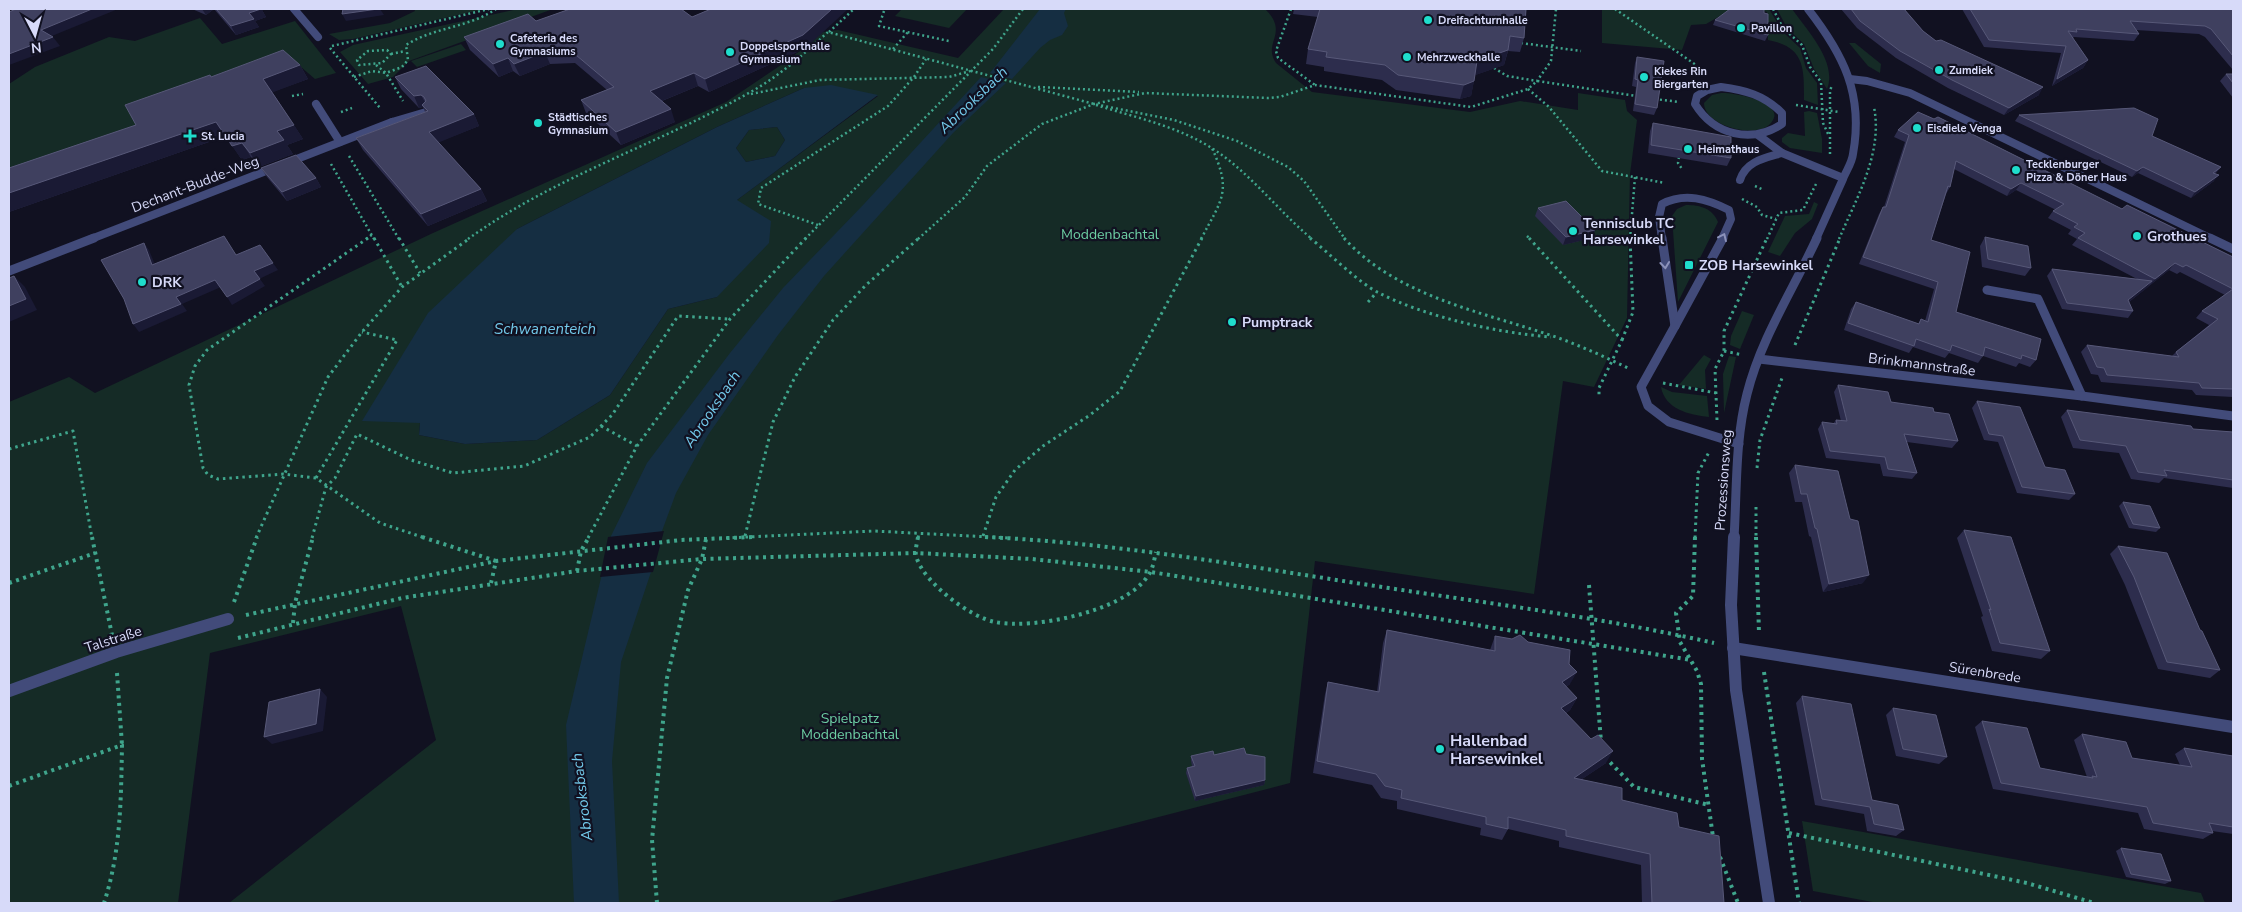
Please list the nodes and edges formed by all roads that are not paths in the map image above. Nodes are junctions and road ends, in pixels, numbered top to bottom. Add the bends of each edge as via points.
1 (294, 9) edge
2 (1808, 9) edge
3 (318, 37) dead end
4 (1850, 79) junction
5 (316, 104) dead end
6 (426, 112) edge
7 (1758, 136) junction
8 (340, 142) junction
9 (1782, 154) junction
10 (1842, 178) junction
11 (1740, 180) dead end
12 (2233, 249) edge
13 (9, 271) edge
14 (1987, 290) dead end
15 (1675, 326) junction
16 (1759, 359) junction
17 (2082, 396) junction
18 (2233, 416) edge
19 (1739, 444) junction
20 (228, 619) road end
21 (1733, 648) junction
22 (9, 691) edge
23 (2233, 727) edge
24 (1769, 903) edge

1 - 3 street
2 - 4 street, Prozessionsweg via 1838,49
4 - 10 street, Prozessionsweg via 1855,136 1853,156
4 - 12 street via 1910,93
5 - 8 street
6 - 8 street, Dechant-Budde-Weg
7 - 7 street via 1772,133 1782,124 1782,114 1771,101 1756,93 1721,87 1697,96 1695,104 1704,120 1729,132
7 - 9 street
8 - 13 street, Dechant-Budde-Weg
9 - 10 street
9 - 11 street via 1758,160 1743,170
10 - 16 street, Prozessionsweg
14 - 17 street via 2038,299
15 -> 15 street via 1731,219 1729,210 1694,197 1671,198 1662,204 1659,217
15 - 19 street via 1641,387 1649,408 1676,427
16 - 17 street, Brinkmannstraße
16 - 19 street, Prozessionsweg via 1746,394
17 - 18 street, Brinkmannstraße
19 - 21 street, Prozessionsweg via 1731,605
20 - 22 street, Talstraße via 116,652
21 - 23 street, Sürenbrede
21 - 24 street, Prozessionsweg via 1736,690

